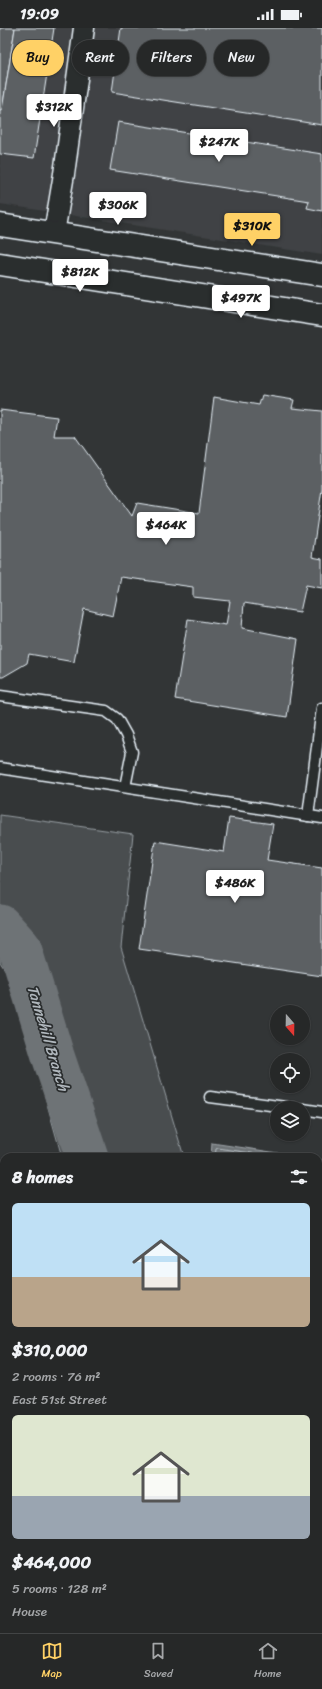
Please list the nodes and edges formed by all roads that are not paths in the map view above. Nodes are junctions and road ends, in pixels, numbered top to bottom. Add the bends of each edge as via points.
1 (84, 28) edge
2 (0, 225) edge
3 (54, 232) junction
4 (0, 264) edge
5 (322, 275) edge
6 (322, 315) edge
7 (0, 696) edge
8 (322, 708) edge
9 (0, 768) edge
10 (125, 787) junction
11 (308, 816) junction
12 (322, 818) edge
13 (210, 1097) dead end
14 (270, 1105) edge
15 (310, 1110) edge
16 (322, 1112) edge

1 - 3 street
2 - 3 main road
3 - 5 main road
4 - 6 main road
7 - 10 lane via 106,711 117,719 132,752
8 - 11 lane
9 - 10 lane
10 - 11 lane
11 - 12 lane
13 - 14 lane
15 - 16 lane

